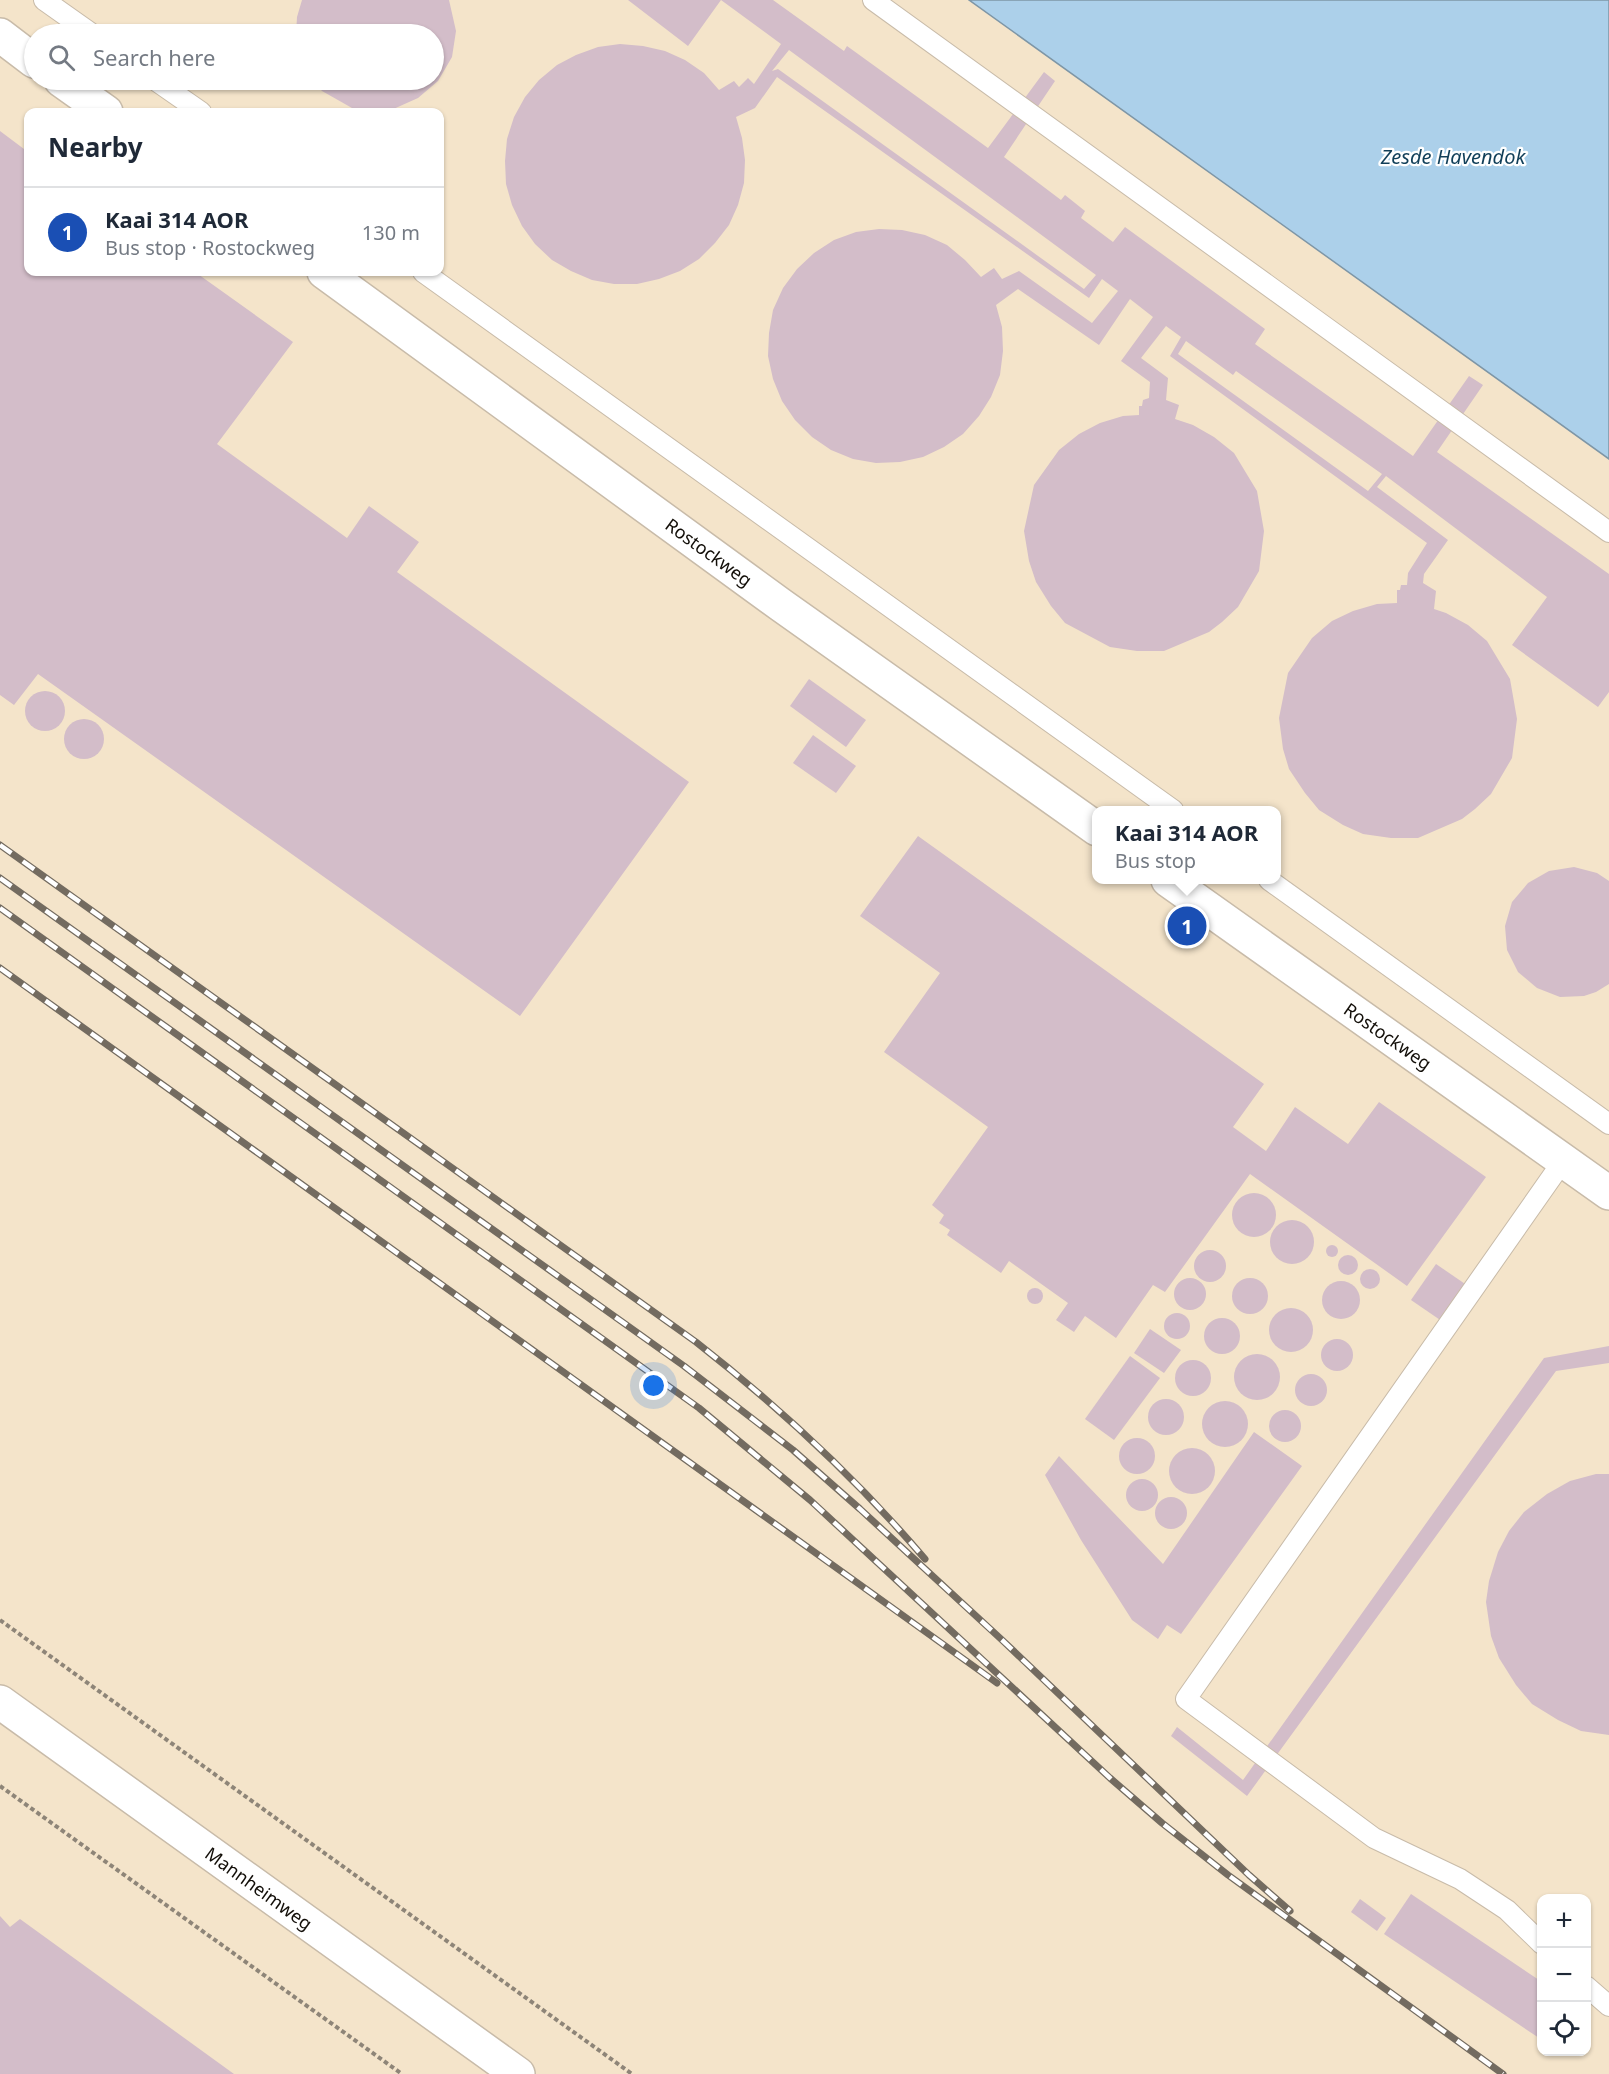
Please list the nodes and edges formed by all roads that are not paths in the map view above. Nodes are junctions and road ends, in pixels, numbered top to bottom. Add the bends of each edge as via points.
1 (44, 0) edge
2 (873, 0) edge
3 (79, 24) edge
4 (0, 35) edge
5 (24, 53) edge
6 (75, 90) edge
7 (169, 90) edge
8 (100, 108) edge
9 (195, 108) edge
10 (329, 276) edge
11 (429, 276) edge
12 (1609, 532) edge
13 (1167, 806) edge
14 (1092, 825) edge
15 (1174, 884) edge
16 (1276, 884) edge
17 (1609, 1124) edge
18 (1563, 1161) junction
19 (1609, 1193) edge
20 (0, 1702) edge
21 (1537, 1939) edge
22 (1591, 1990) edge
23 (1609, 2006) edge
24 (518, 2074) edge

1 - 3 lane
2 - 12 lane
4 - 5 street
6 - 8 street
7 - 9 lane
10 - 14 street, Rostockweg
11 - 13 lane
15 - 18 street, Rostockweg
16 - 17 lane
18 - 19 street, Rostockweg
18 - 21 lane via 1186,1699 1374,1838 1460,1879 1507,1910
20 - 24 street, Mannheimweg
22 - 23 lane

